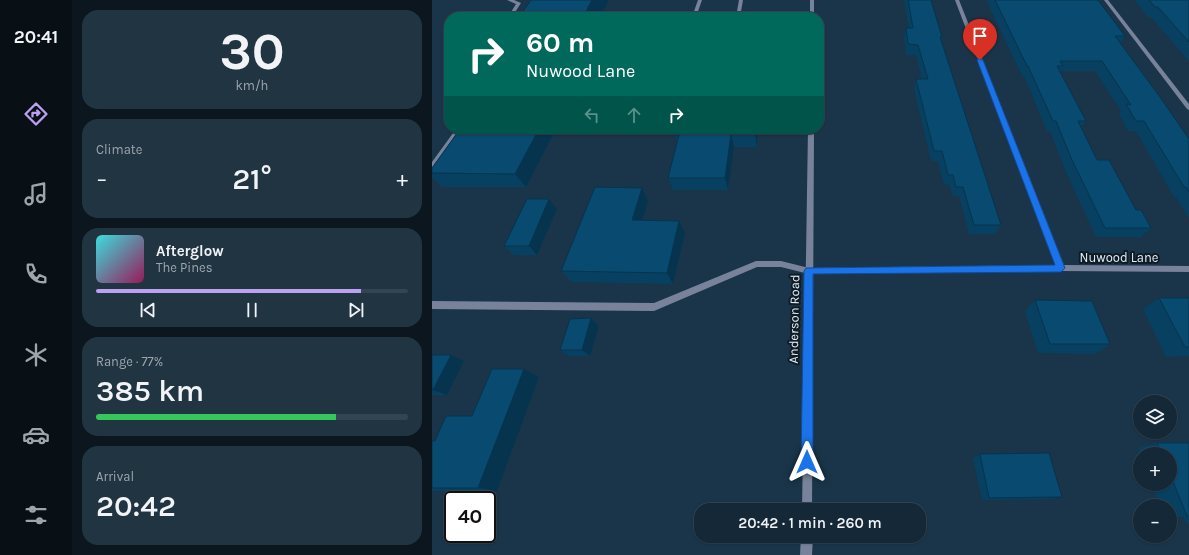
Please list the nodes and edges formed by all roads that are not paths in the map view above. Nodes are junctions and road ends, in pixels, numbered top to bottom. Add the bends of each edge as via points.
1 (509, 0) edge
2 (700, 0) edge
3 (741, 0) edge
4 (812, 0) edge
5 (956, 0) edge
6 (1106, 0) edge
7 (513, 12) edge
8 (696, 12) edge
9 (739, 12) edge
10 (812, 12) edge
11 (1189, 108) edge
12 (455, 134) edge
13 (811, 134) edge
14 (432, 167) edge
15 (1061, 268) junction
16 (1189, 269) edge
17 (809, 271) junction
18 (432, 305) edge
19 (807, 503) edge
20 (806, 543) edge
21 (806, 555) edge

1 - 7 street via 519,3
2 - 8 street
3 - 9 street
4 - 10 street
5 - 15 street
6 - 11 street
12 - 14 street
13 - 17 street, Anderson Road
15 - 16 street, Nuwood Lane
15 - 17 street, Nuwood Lane
17 - 18 street, Nuwood Lane via 781,264 756,264 654,307
17 - 19 street, Anderson Road
20 - 21 street

